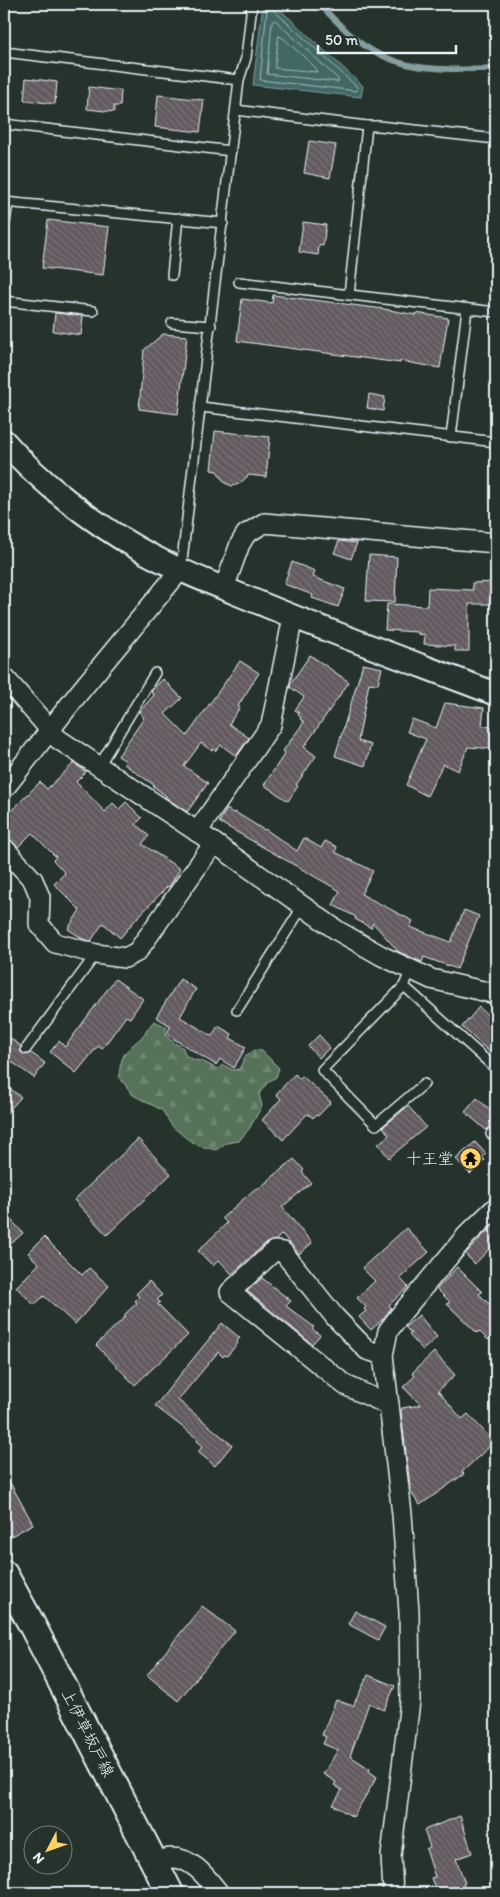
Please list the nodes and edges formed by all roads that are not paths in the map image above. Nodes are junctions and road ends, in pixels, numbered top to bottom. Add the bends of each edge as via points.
1 (252, 4) edge
2 (4, 52) edge
3 (239, 80) junction
4 (236, 110) junction
5 (4, 124) edge
6 (367, 126) junction
7 (496, 139) edge
8 (231, 151) junction
9 (6, 202) edge
10 (178, 218) junction
11 (223, 223) junction
12 (4, 230) edge
13 (172, 276) dead end
14 (239, 282) dead end
15 (349, 295) junction
16 (4, 301) edge
17 (467, 308) junction
18 (92, 311) dead end
19 (496, 312) edge
20 (172, 323) dead end
21 (211, 326) junction
22 (201, 407) junction
23 (451, 437) junction
24 (4, 441) edge
25 (496, 442) edge
26 (496, 543) edge
27 (181, 569) junction
28 (224, 588) junction
29 (293, 617) junction
30 (156, 673) dead end
31 (4, 677) edge
32 (496, 694) edge
33 (50, 731) junction
34 (99, 766) junction
35 (4, 789) edge
36 (196, 832) junction
37 (214, 843) junction
38 (4, 848) edge
39 (303, 906) junction
40 (96, 954) junction
41 (408, 978) junction
42 (496, 994) edge
43 (237, 1010) dead end
44 (26, 1049) dead end
45 (496, 1069) edge
46 (424, 1084) dead end
47 (496, 1208) edge
48 (384, 1355) junction
49 (389, 1405) junction
50 (4, 1574) edge
51 (155, 1862) junction
52 (170, 1893) edge
53 (219, 1893) edge
54 (393, 1893) edge

1 - 3 lane via 246,58
2 - 3 lane
3 - 4 lane
4 - 6 lane
4 - 8 lane
5 - 8 lane
6 - 7 lane
6 - 15 lane
8 - 11 lane
9 - 10 lane
9 - 12 lane
10 - 11 lane
10 - 13 lane
11 - 21 lane
14 - 15 lane
15 - 17 lane
16 - 18 lane
17 - 19 lane
17 - 23 lane
20 - 21 lane
21 - 22 lane
22 - 23 lane
22 - 27 lane
23 - 25 lane
24 - 27 street via 41,477 96,522 140,550
26 - 28 street via 264,523 246,534
27 - 28 street
27 - 33 street
28 - 29 street
29 - 32 street
29 - 36 street via 271,725
30 - 34 lane
31 - 33 street
33 - 34 street
33 - 35 street
34 - 36 street
36 - 37 street
37 - 39 street
37 - 40 street via 137,952 125,958
38 - 40 street via 33,880 40,897 39,924 56,943
39 - 41 street via 382,956
39 - 43 lane
40 - 44 lane
41 - 42 street via 431,979
41 - 45 lane
41 - 46 lane via 322,1070 376,1125
47 - 48 street via 466,1236 400,1315 388,1332
48 - 49 street
48 - 49 street via 367,1350 335,1317 283,1252 274,1251 230,1292 345,1384
49 - 54 street via 402,1514 410,1701 391,1856
50 - 51 main road, 上伊草坂戸線
51 - 52 main road, 上伊草坂戸線
51 - 53 street via 171,1858 186,1860

